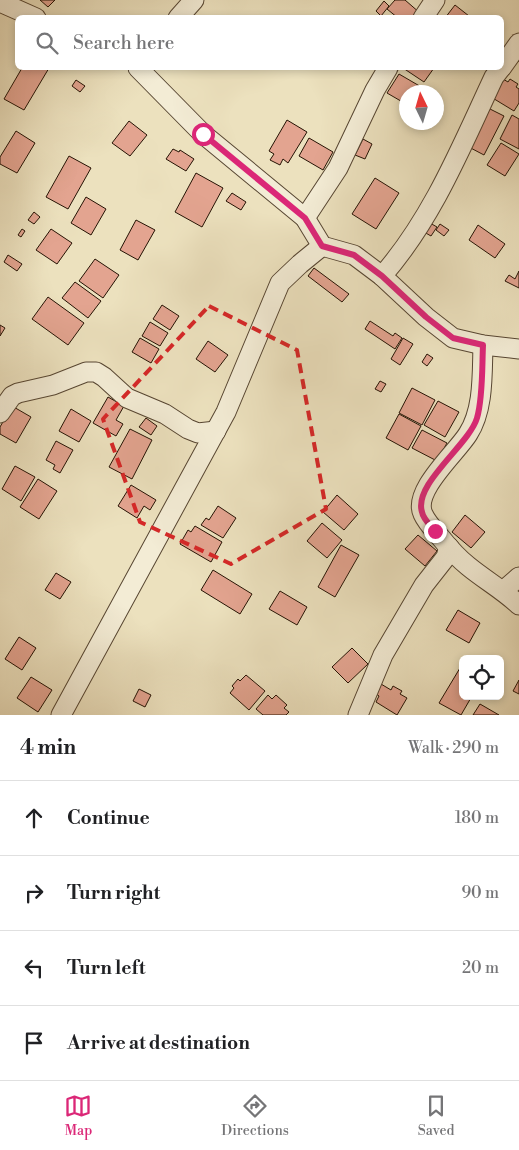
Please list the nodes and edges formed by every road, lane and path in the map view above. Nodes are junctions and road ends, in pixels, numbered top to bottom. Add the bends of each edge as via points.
1 (194, 0) edge
2 (434, 0) edge
3 (0, 2) edge
4 (29, 15) edge
5 (181, 15) edge
6 (425, 15) edge
7 (519, 43) edge
8 (504, 63) edge
9 (140, 70) edge
10 (387, 70) edge
11 (499, 70) edge
12 (305, 218) junction
13 (322, 246) junction
14 (382, 276) junction
15 (483, 345) junction
16 (519, 349) edge
17 (0, 413) edge
18 (216, 431) junction
19 (449, 547) junction
20 (519, 577) edge
21 (503, 591) junction
22 (519, 605) edge
23 (61, 715) edge
24 (358, 715) edge

1 - 5 street
2 - 6 street
3 - 4 street
7 - 8 street
9 - 12 street via 203,134
10 - 12 street via 338,168
11 - 14 street via 431,206 399,257
12 - 13 street
13 - 14 street via 354,255
13 - 18 street via 280,284
14 - 15 street via 453,338
15 - 16 street
15 - 19 street via 477,418 422,498 422,513
17 - 18 street via 18,393 53,385 86,372 96,372 127,398 165,414 188,429
18 - 23 street
19 - 21 street via 466,565
19 - 24 street via 446,557 424,585 383,655
20 - 21 street
21 - 22 street

